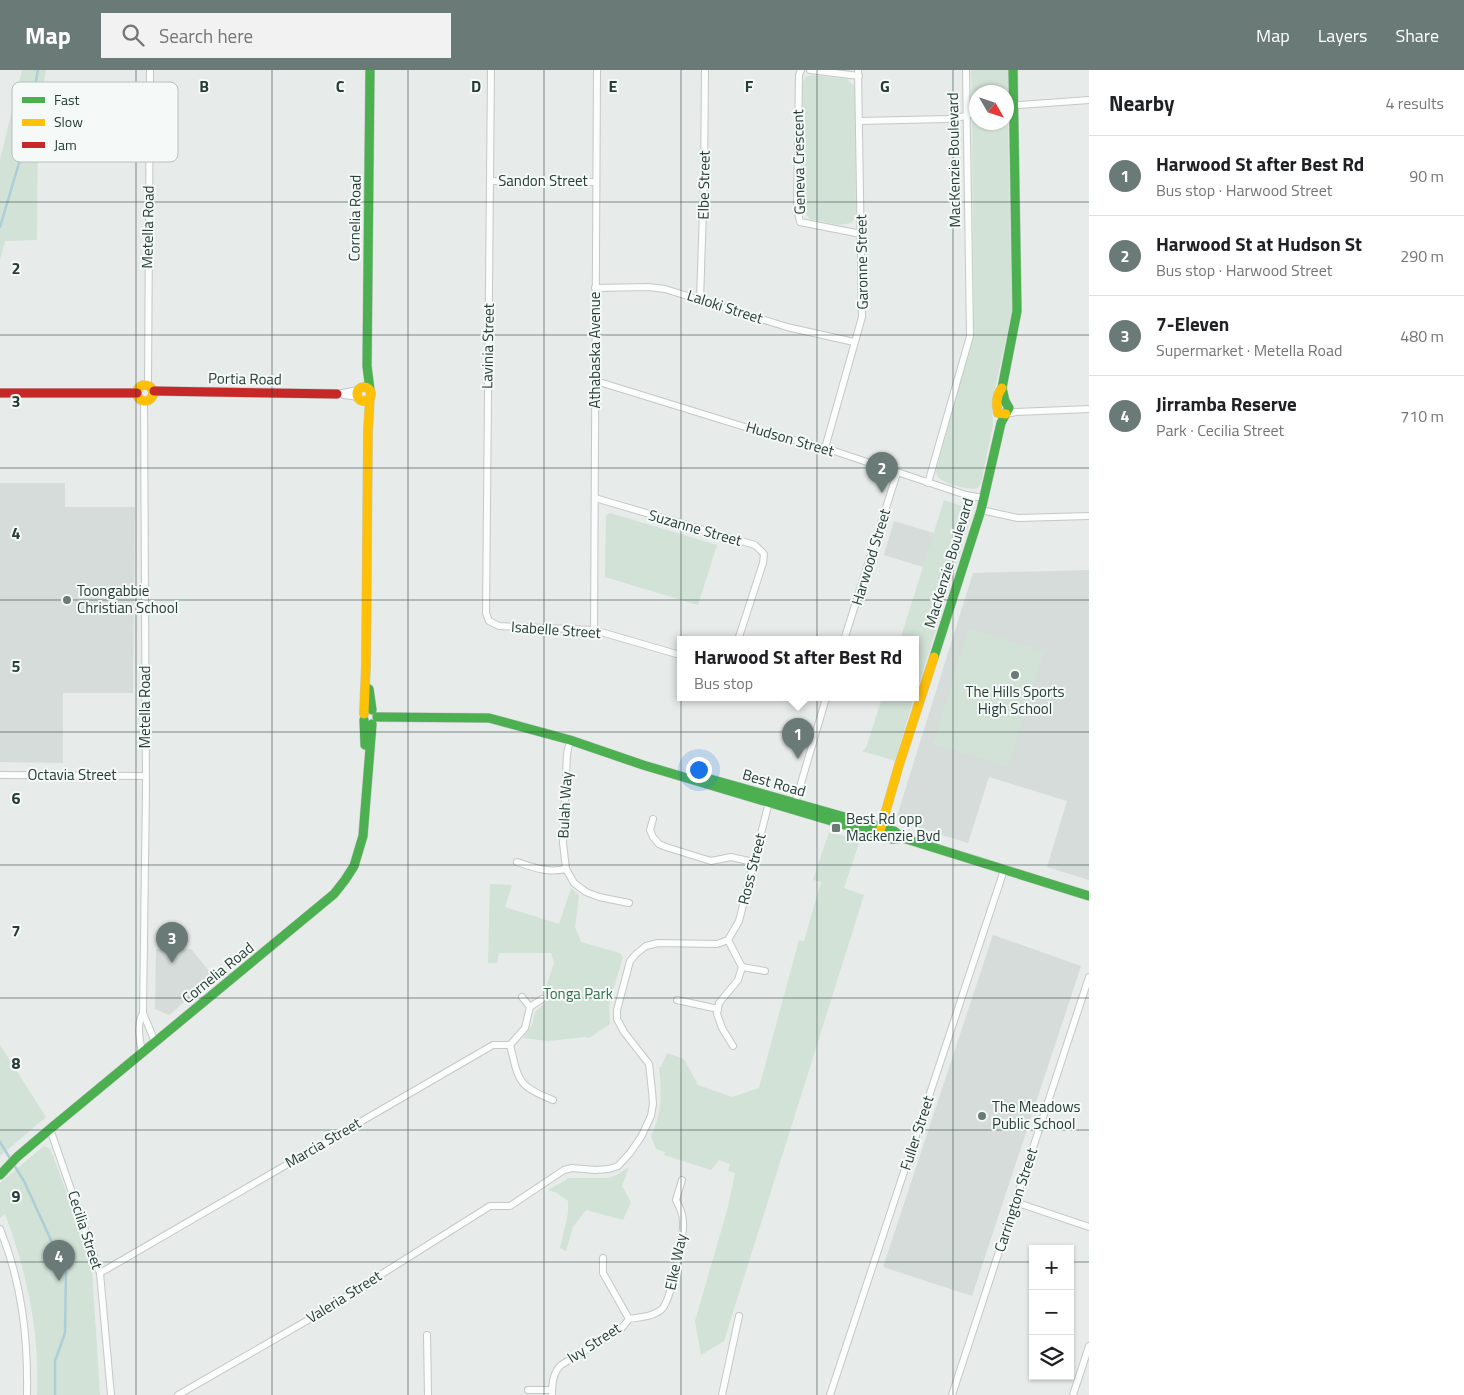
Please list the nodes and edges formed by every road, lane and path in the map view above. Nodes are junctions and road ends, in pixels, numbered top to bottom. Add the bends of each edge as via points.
1 (370, 70) edge
2 (491, 70) edge
3 (597, 70) edge
4 (705, 70) edge
5 (801, 70) edge
6 (810, 70) edge
7 (966, 70) edge
8 (1013, 70) edge
9 (859, 73) edge
10 (1012, 85) edge
11 (1089, 100) edge
12 (1014, 105) edge
13 (967, 116) junction
14 (860, 121) junction
15 (1011, 130) edge
16 (150, 162) edge
17 (490, 181) junction
18 (596, 182) junction
19 (861, 234) junction
20 (595, 288) junction
21 (700, 300) junction
22 (854, 342) junction
23 (596, 380) junction
24 (151, 388) junction
25 (0, 393) edge
26 (137, 393) junction
27 (337, 394) joint
28 (363, 394) junction
29 (144, 401) junction
30 (1089, 410) edge
31 (1006, 414) junction
32 (825, 448) junction
33 (897, 473) junction
34 (928, 483) junction
35 (594, 498) junction
36 (984, 498) junction
37 (981, 510) junction
38 (1089, 516) edge
39 (489, 621) joint
40 (594, 630) junction
41 (739, 636) edge
42 (845, 636) edge
43 (677, 654) edge
44 (824, 701) edge
45 (370, 717) junction
46 (570, 740) junction
47 (0, 775) edge
48 (145, 776) junction
49 (769, 799) junction
50 (794, 807) junction
51 (653, 819) dead end
52 (880, 831) junction
53 (517, 862) dead end
54 (753, 862) junction
55 (566, 869) junction
56 (1004, 870) junction
57 (1089, 896) edge
58 (629, 903) dead end
59 (728, 940) junction
60 (742, 967) junction
61 (765, 971) dead end
62 (1089, 976) edge
63 (522, 996) dead end
64 (542, 999) dead end
65 (676, 1000) dead end
66 (530, 1007) junction
67 (718, 1009) junction
68 (143, 1013) junction
69 (155, 1042) junction
70 (510, 1045) junction
71 (734, 1046) dead end
72 (142, 1053) junction
73 (553, 1100) dead end
74 (50, 1129) junction
75 (0, 1172) edge
76 (682, 1180) dead end
77 (1015, 1202) junction
78 (1089, 1227) edge
79 (0, 1229) edge
80 (604, 1258) dead end
81 (100, 1273) junction
82 (739, 1316) dead end
83 (629, 1319) junction
84 (428, 1334) dead end
85 (1089, 1346) edge
86 (528, 1390) dead end
87 (552, 1392) edge
88 (27, 1395) edge
89 (111, 1395) edge
90 (178, 1395) edge
91 (428, 1395) edge
92 (722, 1395) edge
93 (830, 1395) edge
94 (952, 1395) edge
95 (1073, 1395) edge

1 - 28 street, Cornelia Road via 367,366
2 - 17 street, Lavinia Street
3 - 18 street, Athabaska Avenue
4 - 21 street, Elbe Street
5 - 19 street, Geneva Crescent via 797,208 800,222
6 - 9 street
7 - 13 street, MacKenzie Boulevard
8 - 10 street
9 - 14 street, Garonne Street
11 - 12 street
13 - 14 street
13 - 34 street, MacKenzie Boulevard via 970,336
14 - 19 street, Garonne Street
15 - 31 street via 1017,311 996,406 998,413
16 - 24 street, Metella Road
17 - 18 street, Sandon Street
17 - 39 street, Lavinia Street via 486,603
18 - 20 street, Athabaska Avenue
19 - 22 street, Garonne Street via 862,317
20 - 21 street, Laloki Street via 656,287
20 - 23 street, Athabaska Avenue
21 - 22 street, Laloki Street via 787,327
22 - 32 street, Garonne Street
23 - 32 street, Hudson Street via 758,431
23 - 35 street, Athabaska Avenue
24 - 26 street via 140,386
24 - 27 street, Portia Road
24 - 29 street via 152,399
25 - 26 street
26 - 29 street
27 - 28 street, Portia Road
28 - 45 street, Cornelia Road via 368,430 366,664
29 - 48 street, Metella Road
30 - 31 street
31 - 36 street, MacKenzie Boulevard via 1001,423
32 - 33 street, Hudson Street
33 - 34 street, Hudson Street
33 - 42 street, Harwood Street
34 - 36 street, Hudson Street
35 - 40 street, Athabaska Avenue
35 - 41 street, Suzanne Street via 755,545 764,554 763,563
36 - 37 street, MacKenzie Boulevard
37 - 38 street via 1018,518
37 - 52 street, MacKenzie Boulevard
39 - 40 street, Isabelle Street via 499,626
40 - 43 street, Isabelle Street
44 - 50 street
45 - 46 street, Best Road via 488,718
45 - 69 street, Cornelia Road via 363,842 348,877 334,894
46 - 49 street, Best Road
46 - 55 street, Bulah Way via 563,843
47 - 48 street, Octavia Street
48 - 68 street, Metella Road
49 - 50 street, Best Road
49 - 54 street, Ross Street
50 - 52 street, Best Road
51 - 54 street via 651,834 666,847 711,861 731,857
52 - 56 street, Best Road via 894,831 903,838
53 - 55 street via 554,872
54 - 59 street, Ross Street via 739,921
55 - 58 street via 574,883 586,892
56 - 57 street, Best Road
56 - 93 street, Fuller Street
59 - 60 street
59 - 90 street, Valeria Street via 717,944 658,943 646,946 630,960 617,1015 624,1032 649,1064 653,1104 647,1126 618,1166 564,1170 510,1206 490,1206 315,1316
60 - 61 street
60 - 67 street via 738,980 719,1003
62 - 77 street, Carrington Street
63 - 66 street
64 - 66 street
65 - 67 street
66 - 70 street via 525,1028
67 - 71 street via 722,1028
68 - 69 street, Metella Road
68 - 72 street, Metella Road via 139,1025
69 - 72 street, Cornelia Road
70 - 73 street via 522,1085
70 - 81 street, Marcia Street via 493,1045
72 - 74 street, Cornelia Road
74 - 75 street, Cornelia Road
74 - 81 street, Cecilia Street
76 - 83 street, Elke Way via 676,1200 682,1213 682,1244 671,1291 663,1308 653,1315
77 - 78 street
77 - 94 street, Carrington Street
79 - 88 street via 13,1267 23,1313 27,1339
80 - 83 street via 603,1273
81 - 89 street, Cecilia Street
82 - 92 street
83 - 87 street, Ivy Street via 621,1329 561,1365 552,1379
84 - 91 street
85 - 95 street
86 - 87 street

